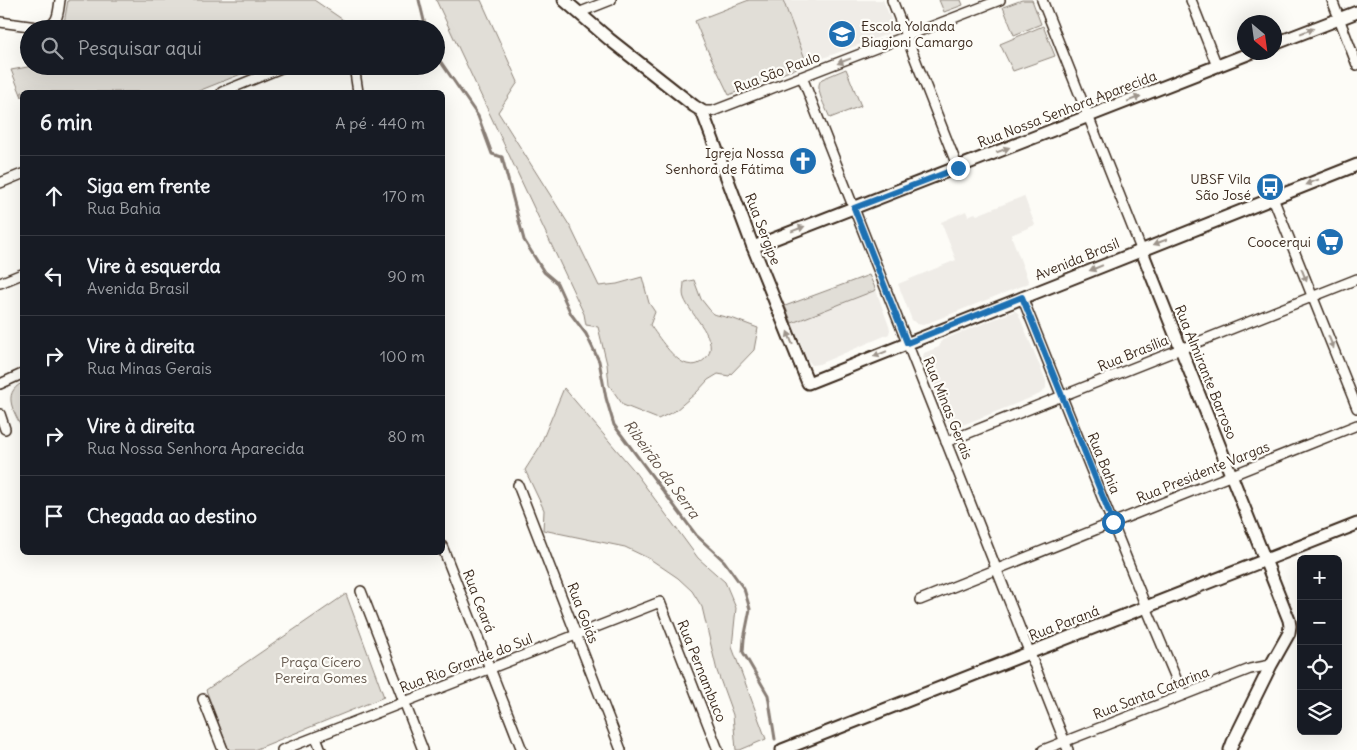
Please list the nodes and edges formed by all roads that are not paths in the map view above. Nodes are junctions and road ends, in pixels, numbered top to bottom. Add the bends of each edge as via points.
1 (60, 0) edge
2 (564, 0) edge
3 (611, 0) edge
4 (892, 0) edge
5 (1000, 0) edge
6 (1042, 0) edge
7 (1191, 0) edge
8 (1332, 0) edge
9 (1357, 12) edge
10 (578, 13) junction
11 (1339, 19) junction
12 (55, 20) edge
13 (0, 22) edge
14 (20, 25) edge
15 (906, 37) junction
16 (1282, 41) edge
17 (1237, 58) edge
18 (1357, 64) edge
19 (1217, 66) junction
20 (264, 75) edge
21 (355, 75) edge
22 (802, 77) junction
23 (227, 90) edge
24 (358, 90) edge
25 (702, 111) junction
26 (1089, 117) junction
27 (1357, 165) edge
28 (958, 168) junction
29 (20, 175) edge
30 (0, 183) edge
31 (1273, 198) junction
32 (854, 208) junction
33 (753, 247) junction
34 (1141, 250) junction
35 (20, 275) edge
36 (1357, 279) edge
37 (0, 283) edge
38 (1022, 297) junction
39 (1312, 297) junction
40 (907, 343) junction
41 (1181, 349) junction
42 (20, 375) edge
43 (808, 383) joint
44 (0, 384) edge
45 (1062, 396) junction
46 (1356, 404) edge
47 (0, 414) edge
48 (1357, 425) edge
49 (5, 429) dead end
50 (946, 442) junction
51 (1231, 475) junction
52 (518, 485) dead end
53 (1113, 522) junction
54 (1357, 524) edge
55 (445, 553) edge
56 (1265, 560) junction
57 (996, 569) junction
58 (361, 590) dead end
59 (920, 600) dead end
60 (660, 602) joint
61 (1146, 607) junction
62 (577, 635) junction
63 (1029, 653) junction
64 (1271, 665) junction
65 (491, 668) junction
66 (1183, 695) junction
67 (203, 699) dead end
68 (404, 702) junction
69 (316, 737) junction
70 (1066, 746) edge
71 (223, 750) edge
72 (282, 750) edge
73 (321, 750) edge
74 (423, 750) edge
75 (522, 750) edge
76 (621, 750) edge
77 (718, 750) edge
78 (782, 750) edge
79 (1043, 750) edge
80 (1230, 750) edge

1 - 12 street
2 - 10 street
3 - 10 street
4 - 15 street
5 - 15 street, Rua São Paulo
6 - 26 street, Rua Almirante Barroso
7 - 19 street
8 - 11 street
9 - 11 street
10 - 25 street
16 -> 11 street
11 - 18 street
13 - 14 street
15 -> 22 street, Rua São Paulo
15 - 28 street
17 - 19 street, Rua Nossa Senhora Aparecida
26 -> 19 street, Rua Nossa Senhora Aparecida
20 - 23 street
21 - 24 street
22 - 25 street, Rua São Paulo via 713,110
22 - 32 street, Rua Minas Gerais
25 - 33 street, Rua Sergipe
28 -> 26 street, Rua Nossa Senhora Aparecida
26 - 34 street, Rua Almirante Barroso
27 -> 31 street, Avenida Brasil
28 - 32 street, Rua Nossa Senhora Aparecida
29 - 30 street
31 -> 34 street, Avenida Brasil
31 -> 39 street
33 -> 32 street, Rua Nossa Senhora Aparecida
32 - 40 street, Rua Minas Gerais
43 -> 33 street, Rua Sergipe
34 -> 38 street, Avenida Brasil
34 - 41 street, Rua Almirante Barroso
35 - 37 street
36 - 39 street, Rua Brasília
38 - 40 street, Avenida Brasil
38 - 45 street, Rua Bahia
39 - 41 street, Rua Brasília
39 -> 46 street
40 -> 43 street, Avenida Brasil
40 - 50 street, Rua Minas Gerais
41 - 45 street, Rua Brasília
41 - 51 street, Rua Almirante Barroso
42 - 44 street
45 - 50 street, Rua Brasília
45 - 53 street, Rua Bahia
47 - 49 street
48 - 51 street, Rua Presidente Vargas
50 - 57 street, Rua Minas Gerais
51 - 53 street, Rua Presidente Vargas
51 - 56 street, Rua Almirante Barroso
52 - 62 street, Rua Goiás
53 - 57 street, Rua Presidente Vargas
53 - 61 street, Rua Bahia
54 - 56 street, Rua Paraná
55 - 65 street, Rua Ceará
56 - 61 street, Rua Paraná
56 - 64 street, Rua Almirante Barroso via 1290,626
57 - 59 street, Rua Presidente Vargas
57 - 63 street, Rua Minas Gerais
58 - 68 street
60 - 62 street, Rua Rio Grande do Sul
60 - 77 street, Rua Pernambuco
61 - 63 street, Rua Paraná
61 - 66 street, Rua Bahia
62 - 65 street, Rua Rio Grande do Sul
62 - 76 street, Rua Goiás
63 - 70 street, Rua Minas Gerais
63 - 78 street, Rua Paraná
64 - 66 street, Rua Santa Catarina via 1250,669
64 - 80 street, Rua Almirante Barroso
65 - 68 street, Rua Rio Grande do Sul
65 - 75 street, Rua Ceará
66 - 70 street, Rua Santa Catarina
67 - 71 street
68 - 69 street, Rua Rio Grande do Sul
68 - 74 street
69 - 72 street, Rua Rio Grande do Sul
69 - 73 street
70 - 79 street, Rua Santa Catarina

